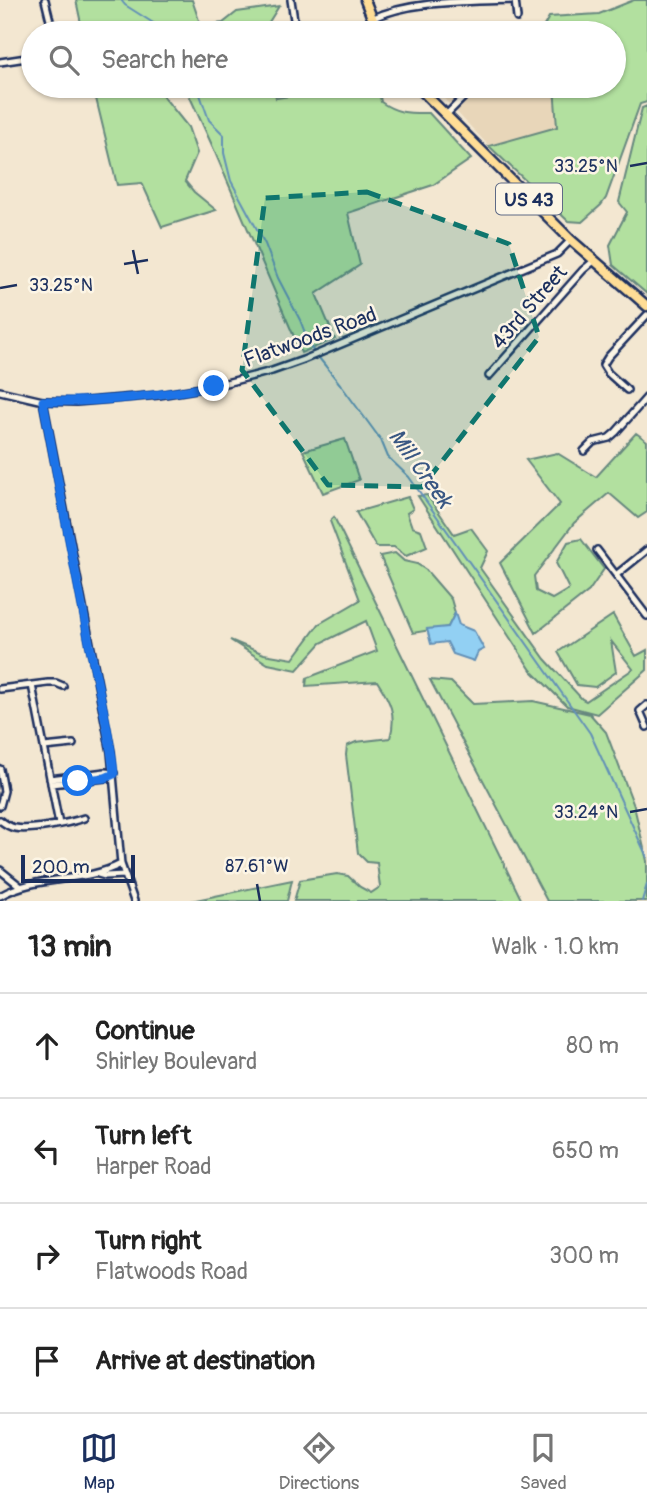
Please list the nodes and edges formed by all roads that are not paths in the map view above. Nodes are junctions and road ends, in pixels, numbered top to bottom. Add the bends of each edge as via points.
1 (45, 0) edge
2 (291, 0) edge
3 (365, 0) edge
4 (514, 0) edge
5 (517, 18) dead end
6 (371, 19) joint
7 (50, 21) edge
8 (294, 21) edge
9 (21, 59) edge
10 (0, 62) edge
11 (429, 98) edge
12 (463, 98) edge
13 (446, 115) junction
14 (571, 240) junction
15 (594, 260) junction
16 (647, 306) edge
17 (647, 315) edge
18 (489, 376) dead end
19 (627, 390) dead end
20 (0, 391) edge
21 (647, 397) edge
22 (43, 401) junction
23 (584, 451) dead end
24 (597, 550) dead end
25 (647, 550) edge
26 (616, 575) junction
27 (647, 616) edge
28 (32, 685) junction
29 (63, 686) dead end
30 (0, 689) edge
31 (647, 705) edge
32 (647, 727) edge
33 (74, 744) dead end
34 (44, 747) junction
35 (0, 769) edge
36 (114, 774) junction
37 (51, 782) junction
38 (0, 806) edge
39 (84, 818) dead end
40 (0, 820) edge
41 (59, 824) junction
42 (121, 864) junction
43 (0, 870) edge
44 (98, 874) junction
45 (125, 875) junction
46 (20, 886) junction
47 (0, 896) edge
48 (134, 901) edge

1 - 7 street
2 - 8 street
3 - 6 highway
4 - 5 street
4 - 6 street via 417,4
9 - 10 street
11 - 13 highway, US 43
12 - 13 street
13 - 14 highway, US 43
14 - 15 highway, US 43
14 - 22 street, Flatwoods Road via 556,254 326,351 245,378 187,391
15 - 16 highway, US 43
15 - 18 street, 43rd Street
17 - 19 street via 603,365
20 - 22 street, Flatwoods Road
21 - 23 street via 616,432
22 - 36 street
24 - 26 street
25 - 26 street
26 - 27 street
28 - 29 street
28 - 30 street
28 - 34 street
31 - 32 street via 640,711
33 - 34 street
34 - 37 street
35 - 38 street via 4,791
36 - 37 street
36 - 42 street
37 - 41 street
39 - 41 street
40 - 41 street via 21,829
42 - 44 street
42 - 45 street
43 - 46 street
44 - 45 street
44 - 46 street
45 - 48 street
46 - 47 street

